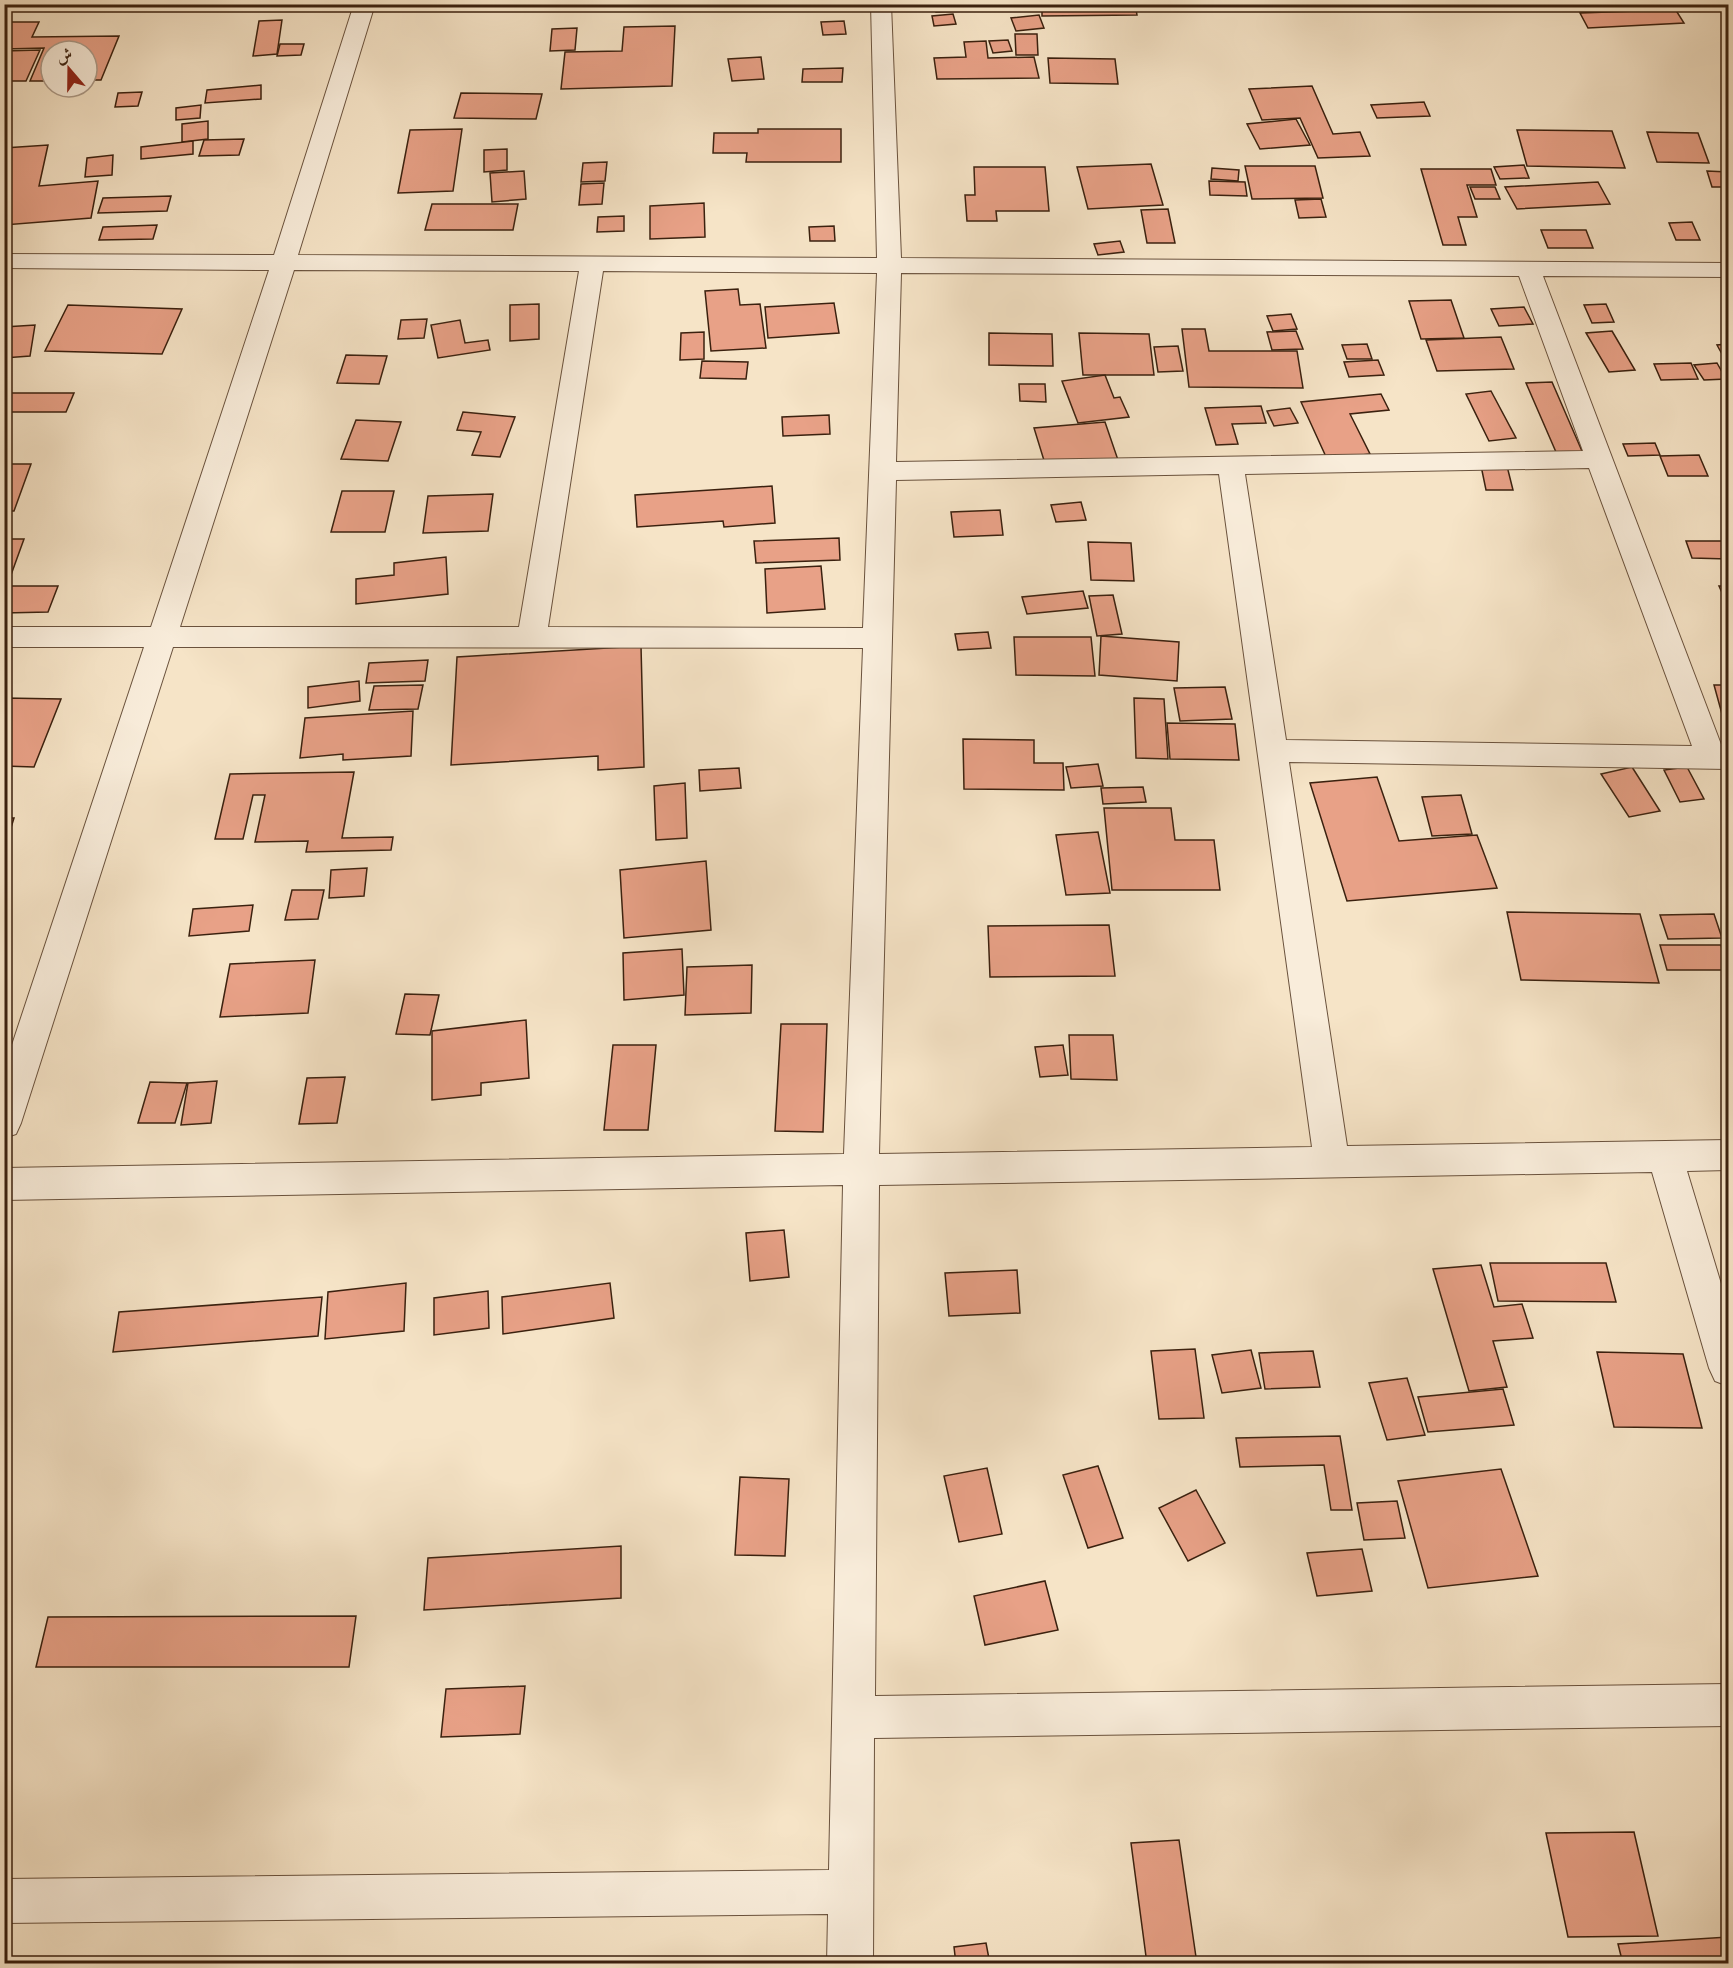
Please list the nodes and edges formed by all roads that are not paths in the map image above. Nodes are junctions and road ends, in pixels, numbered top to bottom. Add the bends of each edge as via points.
1 (364, 4) edge
2 (881, 4) edge
3 (4, 261) edge
4 (284, 262) junction
5 (592, 264) junction
6 (889, 265) junction
7 (1528, 269) junction
8 (1728, 270) edge
9 (1598, 459) junction
10 (1231, 466) junction
11 (883, 471) junction
12 (4, 637) edge
13 (162, 638) junction
14 (532, 638) junction
15 (878, 638) junction
16 (1273, 751) junction
17 (1720, 758) edge
18 (4, 1123) edge
19 (1728, 1155) edge
20 (1665, 1156) junction
21 (1332, 1161) junction
22 (861, 1170) junction
23 (4, 1184) edge
24 (1728, 1368) edge
25 (1728, 1705) edge
26 (854, 1718) junction
27 (851, 1892) junction
28 (4, 1901) edge
29 (850, 1964) edge

1 - 4 street
2 - 6 street
3 - 4 street
4 - 5 street
4 - 13 street
5 - 6 street
5 - 14 street
6 - 7 street
6 - 11 street
7 - 8 street
7 - 9 street
9 - 10 street
9 - 17 street
10 - 11 street
10 - 16 street
11 - 15 street
12 - 13 street
13 - 14 street
13 - 18 street
14 - 15 street
15 - 22 street
16 - 17 street
16 - 21 street
19 - 20 street
20 - 21 street
20 - 24 street
21 - 22 street
22 - 23 street
22 - 26 street
25 - 26 street
26 - 27 street
27 - 28 street
27 - 29 street

